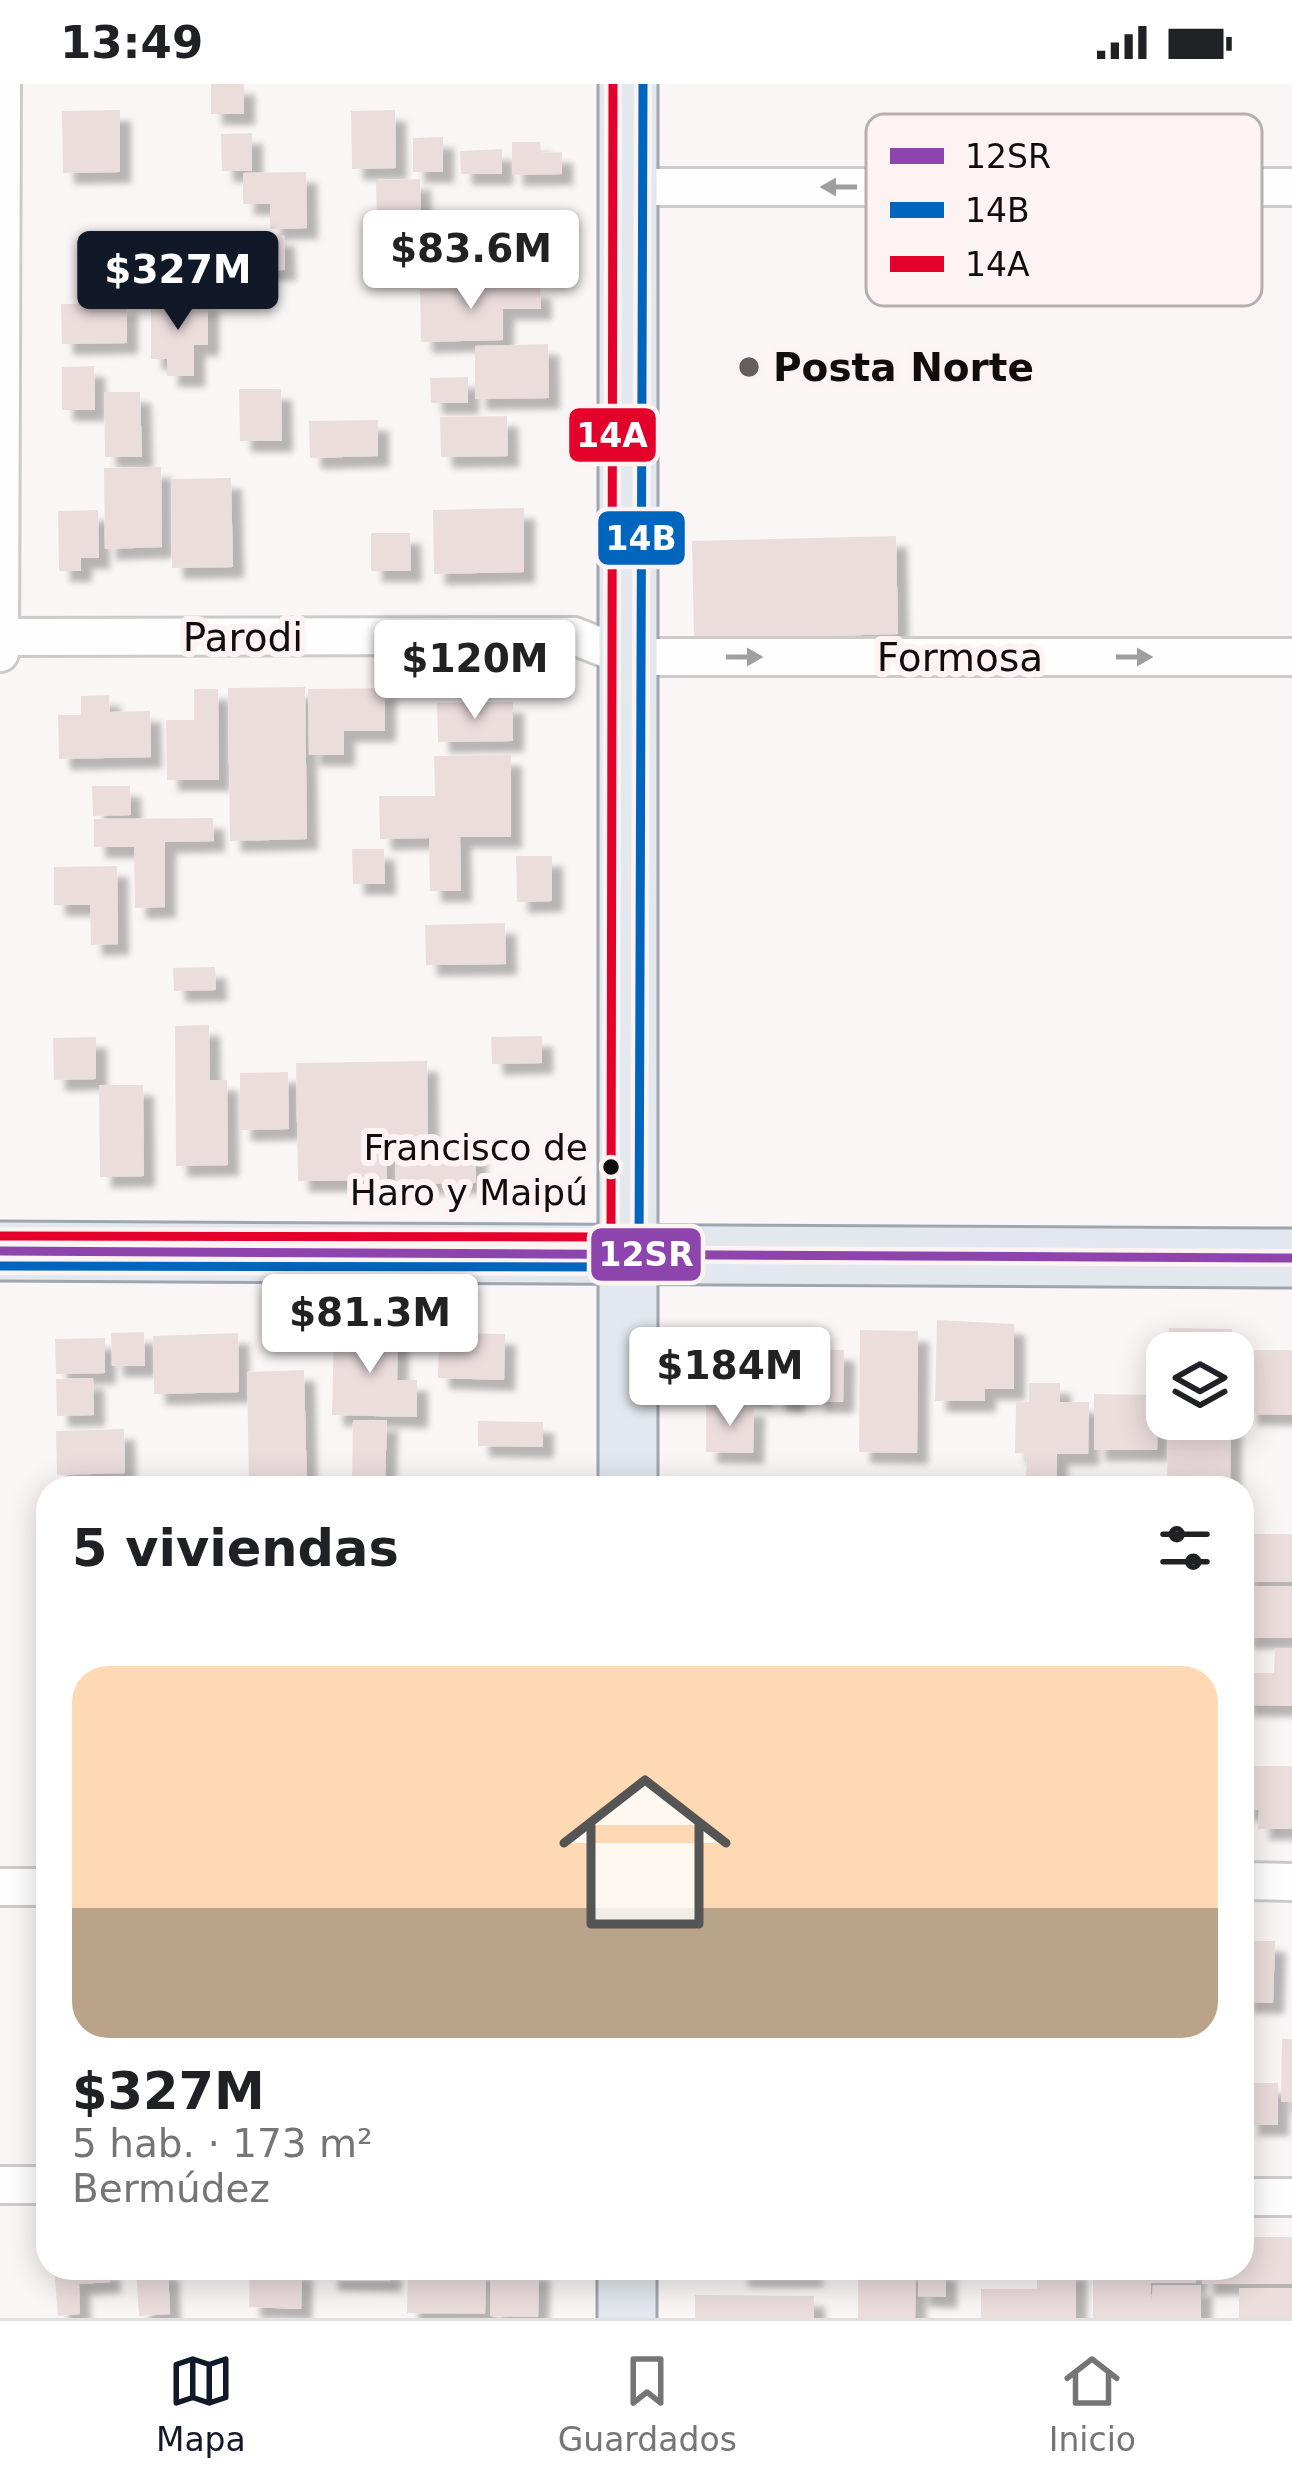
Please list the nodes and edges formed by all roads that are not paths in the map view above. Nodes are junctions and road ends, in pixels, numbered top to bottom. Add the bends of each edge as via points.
1 (2, 84) edge
2 (628, 84) edge
3 (627, 187) junction
4 (866, 187) edge
5 (0, 637) edge
6 (0, 653) edge
7 (1292, 656) edge
8 (627, 657) junction
9 (0, 1251) edge
10 (626, 1252) junction
11 (1292, 1258) edge
12 (628, 1476) edge
13 (1254, 1881) edge
14 (1292, 1882) edge
15 (36, 1886) edge
16 (0, 1887) edge
17 (0, 2185) edge
18 (36, 2185) edge
19 (1254, 2197) edge
20 (1292, 2198) edge
21 (627, 2280) edge
22 (627, 2318) edge

1 - 5 street
2 - 3 main road
4 -> 3 street
3 - 8 main road
5 - 6 street
5 - 8 street, Parodi via 574,636
8 -> 7 street, Formosa
8 - 10 main road
9 - 10 main road
10 - 11 main road
10 - 12 main road
13 - 14 street
15 - 16 street
17 - 18 street
19 - 20 street
21 - 22 main road

